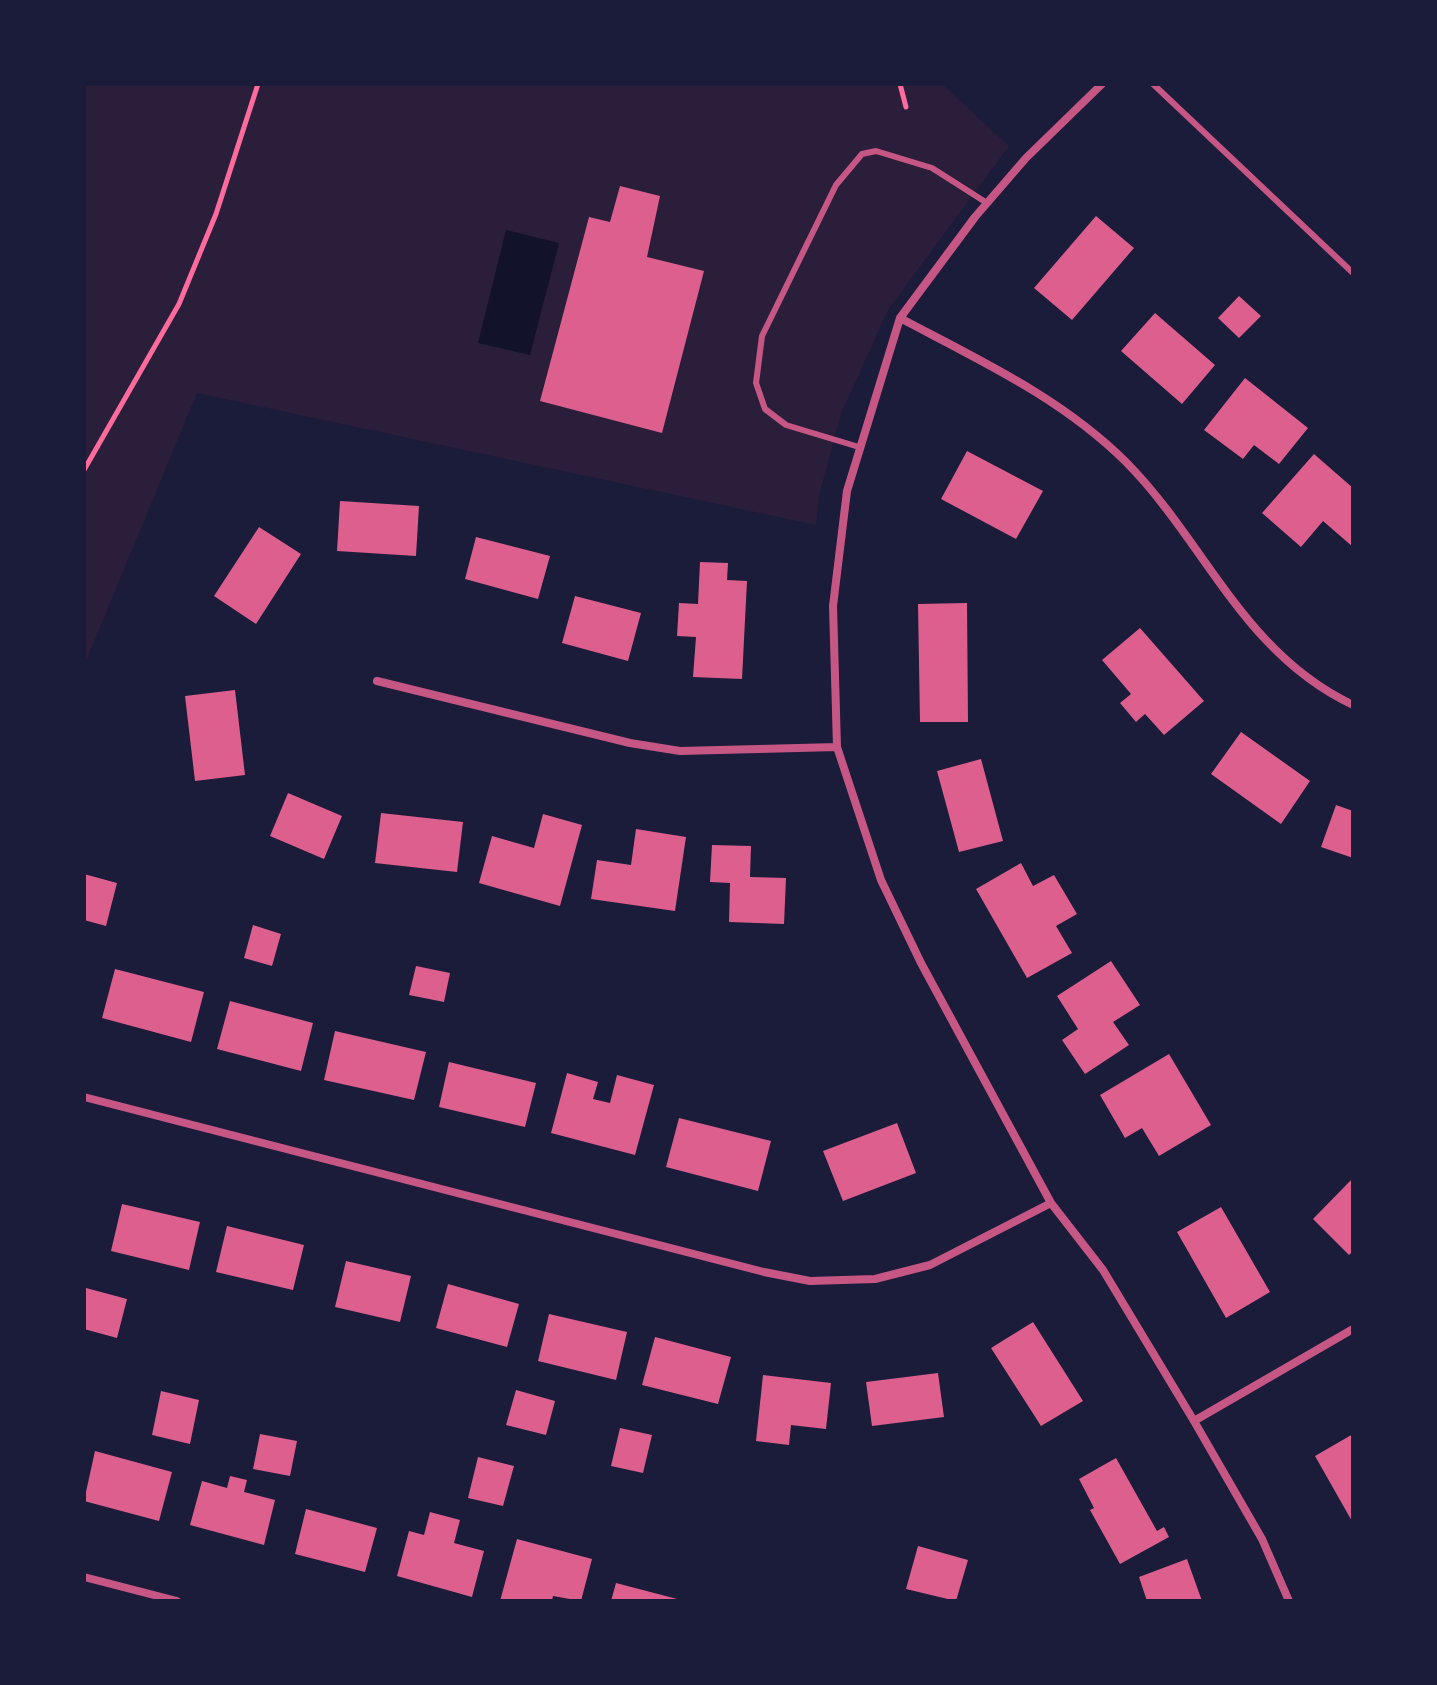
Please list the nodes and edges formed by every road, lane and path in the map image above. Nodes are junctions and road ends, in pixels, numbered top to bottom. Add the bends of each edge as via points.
1 (258, 84) edge
2 (900, 84) edge
3 (1102, 84) edge
4 (1153, 84) edge
5 (906, 107) dead end
6 (987, 203) junction
7 (1353, 273) edge
8 (900, 318) junction
9 (859, 447) junction
10 (84, 470) edge
11 (377, 681) dead end
12 (1353, 705) edge
13 (837, 747) junction
14 (84, 1097) edge
15 (1051, 1203) junction
16 (1353, 1329) edge
17 (1194, 1421) junction
18 (84, 1577) edge
19 (177, 1601) edge
20 (1289, 1601) edge

1 - 10 path via 216,214 179,304
2 - 5 path
3 - 6 street
4 - 7 lane
6 - 8 street
6 - 9 lane via 932,168 876,151 862,154 836,185 762,336 756,383 765,409 786,425
8 - 9 street
8 - 12 street via 1034,389 1093,432 1128,464 1260,636
9 - 13 street via 847,491 833,606
11 - 13 street via 680,751
13 - 15 street via 881,880
14 - 15 street via 810,1281 875,1279 930,1265
15 - 17 street via 1103,1270
16 - 17 street
17 - 20 street via 1262,1539
18 - 19 street

